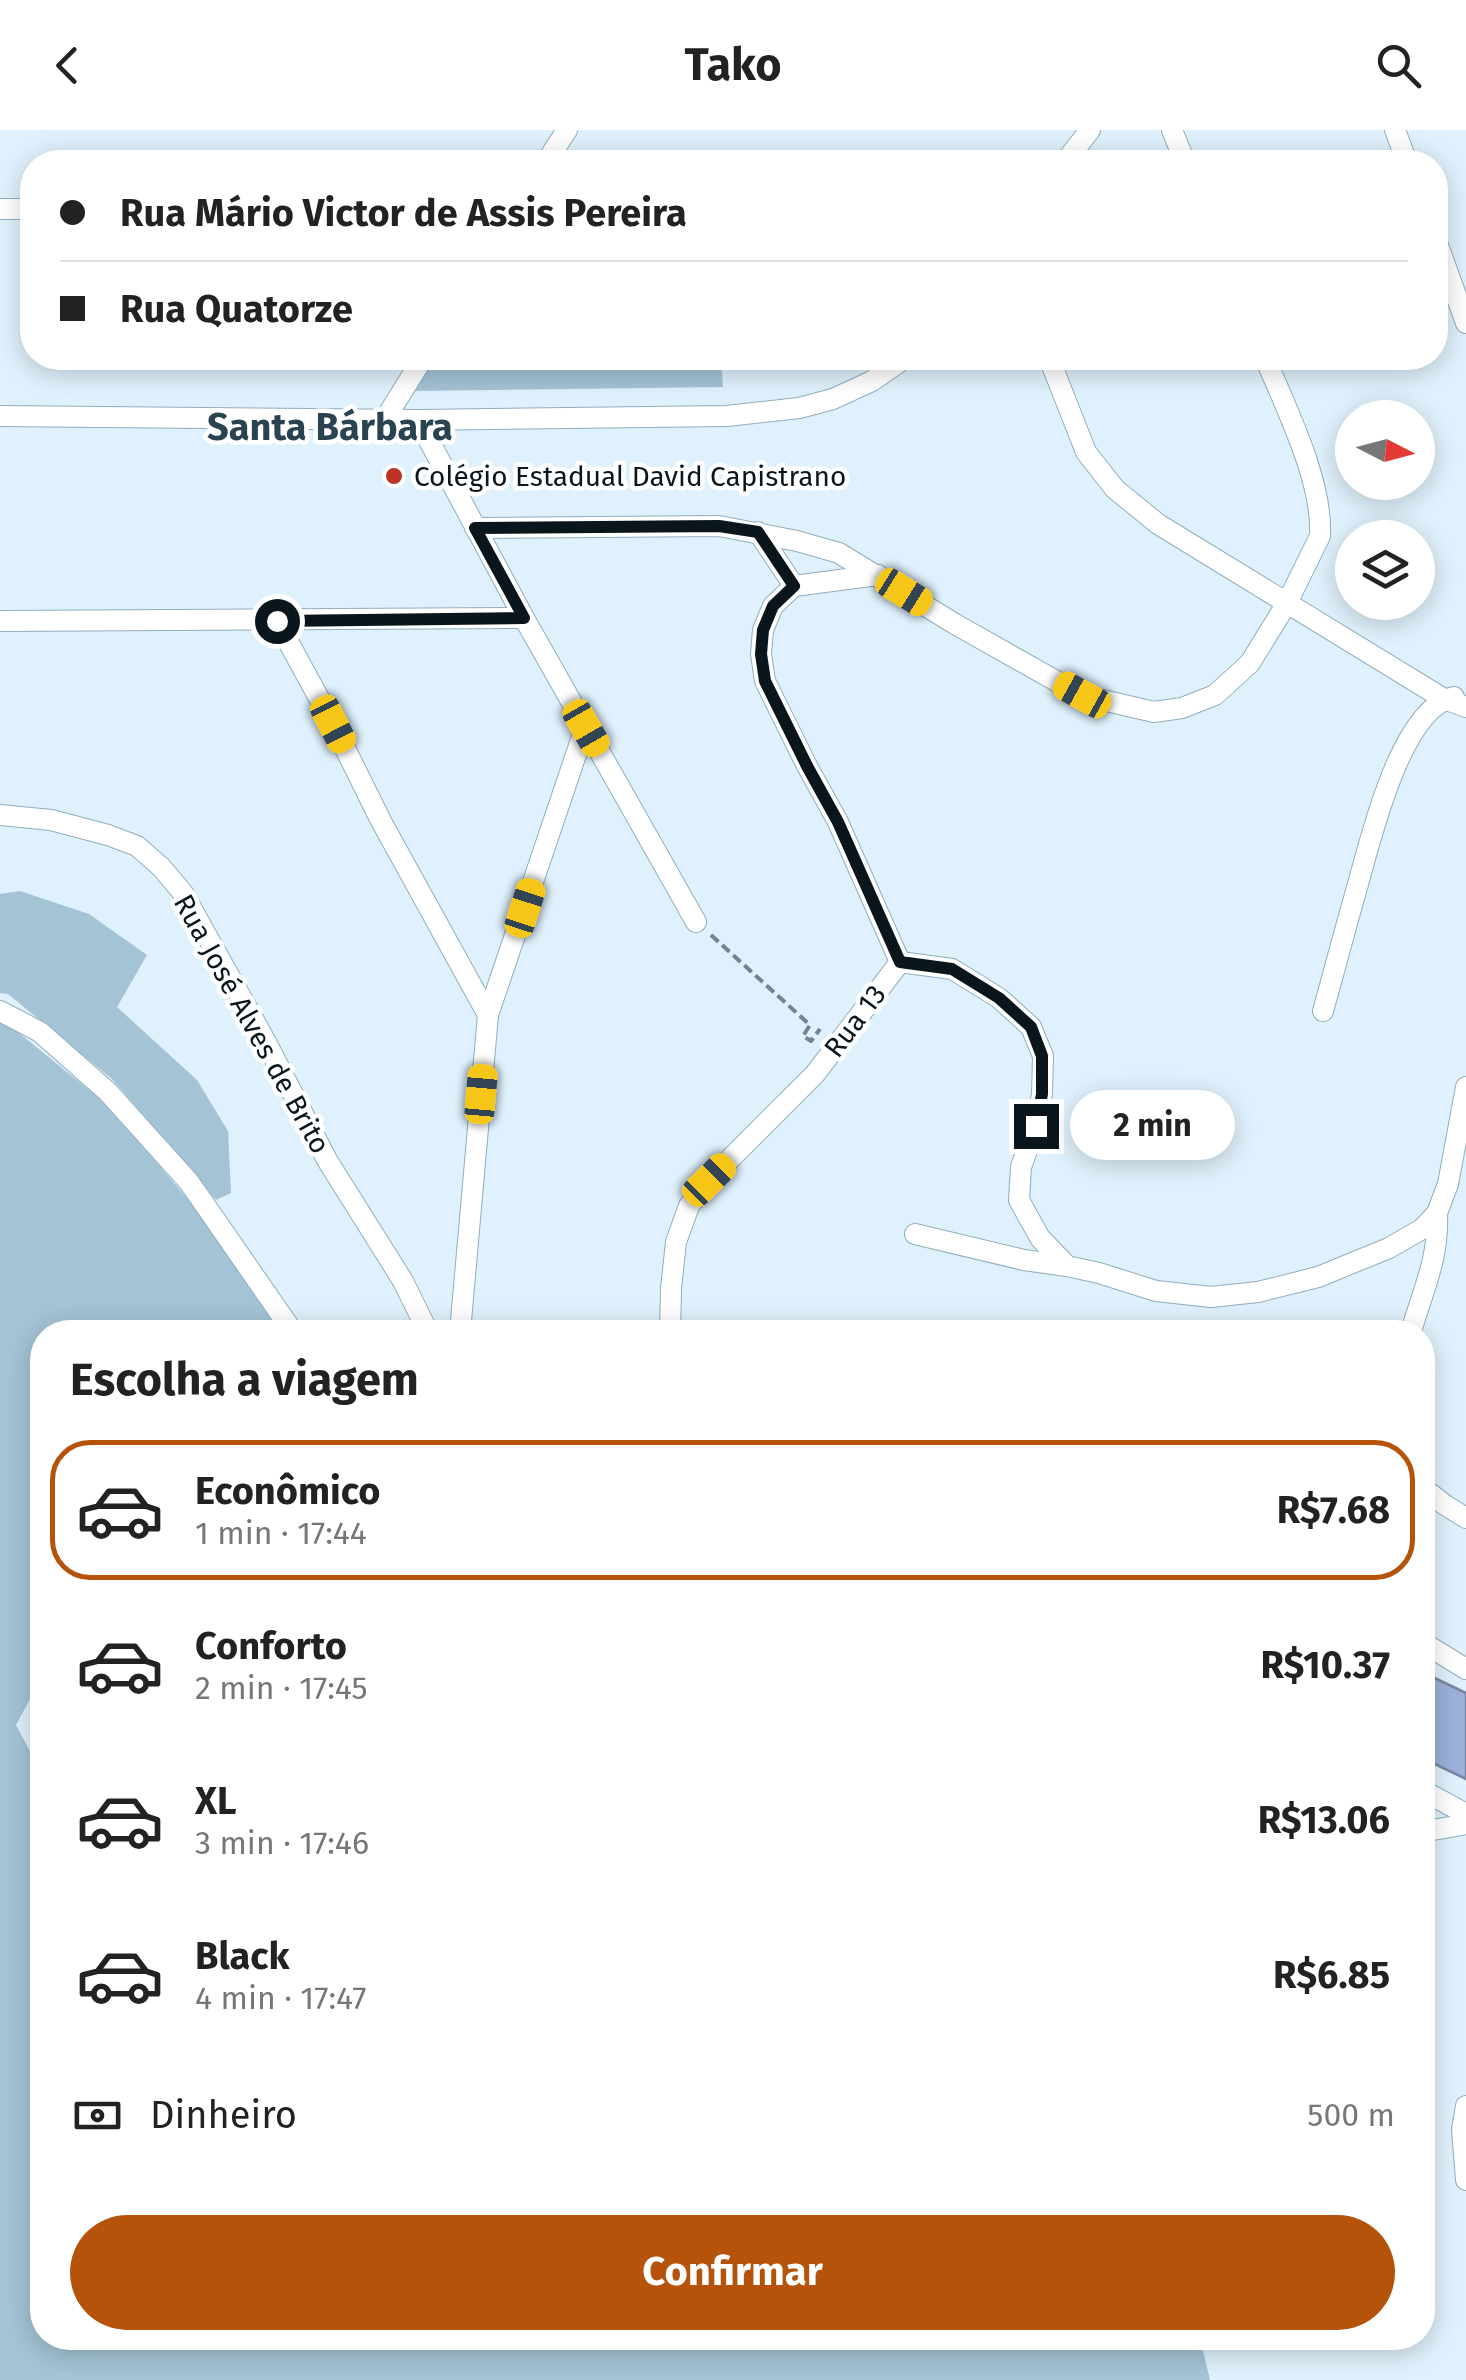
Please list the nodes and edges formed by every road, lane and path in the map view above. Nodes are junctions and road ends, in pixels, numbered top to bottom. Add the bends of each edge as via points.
1 (1090, 130) edge
2 (1074, 150) edge
3 (1448, 273) edge
4 (1466, 323) edge
5 (415, 370) edge
6 (888, 370) edge
7 (1053, 370) edge
8 (1270, 370) edge
9 (0, 416) edge
10 (384, 419) junction
11 (418, 420) junction
12 (475, 528) junction
13 (758, 532) junction
14 (878, 575) junction
15 (794, 586) junction
16 (1287, 603) junction
17 (524, 618) junction
18 (0, 621) edge
19 (277, 621) junction
20 (1466, 695) edge
21 (1444, 699) junction
22 (1466, 707) edge
23 (586, 728) junction
24 (0, 815) edge
25 (696, 922) joint
26 (900, 962) junction
27 (0, 1011) edge
28 (1323, 1011) dead end
29 (488, 1015) junction
30 (820, 1029) dead end
31 (1466, 1087) edge
32 (1437, 1212) junction
33 (915, 1234) dead end
34 (1067, 1266) junction
35 (285, 1320) edge
36 (422, 1320) edge
37 (461, 1320) edge
38 (670, 1320) edge
39 (1415, 1320) edge
40 (1435, 1498) edge
41 (1466, 1518) edge
42 (1435, 1650) edge
43 (1466, 1669) edge
44 (1435, 1797) edge
45 (1466, 1814) edge
46 (1466, 1824) edge
47 (1435, 1830) edge
48 (1466, 2106) edge
49 (1466, 2180) edge

1 - 2 street
3 - 4 street
5 - 10 street
6 - 11 street via 833,399 727,416
7 - 16 street via 1086,452 1115,489 1158,524
8 - 16 street via 1303,450 1321,526
9 - 10 street
10 - 11 street
11 - 12 street
12 - 13 street via 719,526
12 - 17 street
13 - 14 street via 839,554
13 - 15 street
14 - 15 street
14 - 16 street via 1082,695 1154,712 1215,695 1250,663
15 - 26 street, Rua 13 via 773,606 763,630 765,681
16 - 21 street
17 - 19 street
17 - 23 street
18 - 19 street
19 - 29 street
20 - 21 street
21 - 22 street
21 - 28 street via 1403,750 1382,797
23 - 25 street
23 - 29 street
24 - 36 street, Rua José Alves de Brito via 51,820 137,846 183,893
25 - 30 path via 810,1024 803,1036 811,1041
26 - 34 street via 952,969 1031,1027 1042,1056 1042,1094 1021,1167 1020,1200 1040,1238
26 - 38 street, Rua 13 via 814,1074 690,1206 676,1242
27 - 35 street via 40,1032 108,1092 189,1182
29 - 37 street
31 - 32 street
32 - 34 street via 1422,1230 1389,1248 1258,1292 1211,1298 1156,1291
32 - 39 street via 1431,1274
33 - 34 street
40 - 41 street
42 - 43 street
44 - 45 street
46 - 47 street
48 - 49 street

